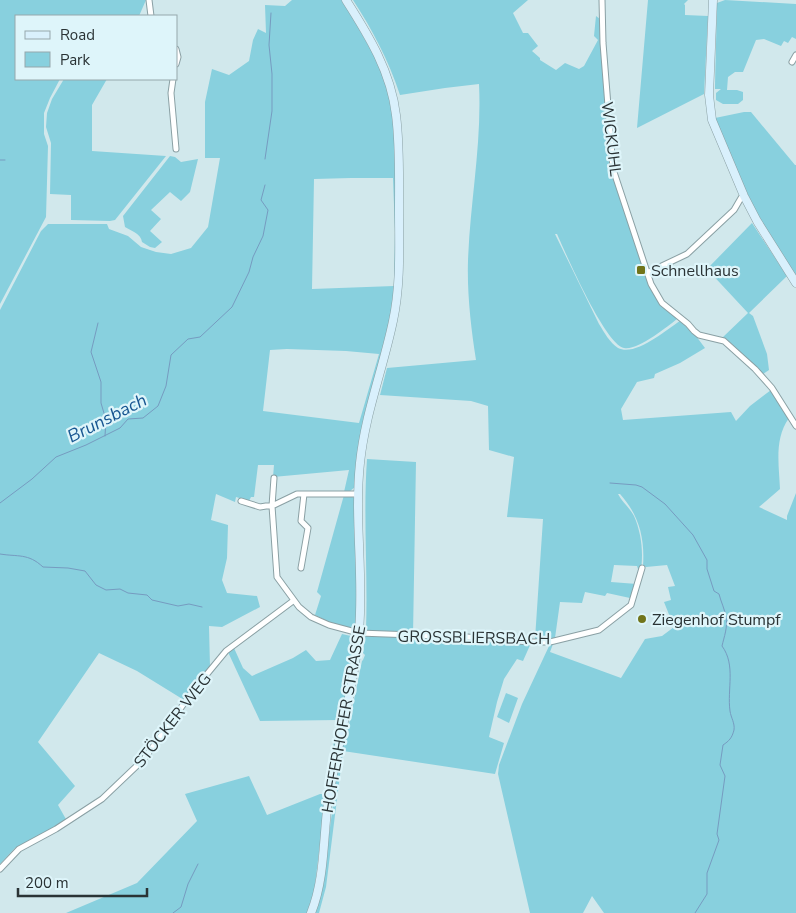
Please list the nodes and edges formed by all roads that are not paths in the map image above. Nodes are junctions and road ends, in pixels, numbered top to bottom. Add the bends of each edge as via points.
1 (149, 0) edge
2 (346, 0) edge
3 (602, 0) edge
4 (713, 0) edge
5 (151, 15) edge
6 (796, 54) edge
7 (792, 62) dead end
8 (173, 80) edge
9 (176, 149) dead end
10 (744, 196) junction
11 (647, 273) junction
12 (796, 284) edge
13 (796, 426) edge
14 (274, 478) dead end
15 (304, 494) junction
16 (358, 494) junction
17 (241, 501) dead end
18 (272, 506) junction
19 (301, 568) dead end
20 (642, 568) dead end
21 (293, 601) junction
22 (359, 633) junction
23 (0, 869) edge
24 (311, 913) edge

1 - 5 street
2 - 16 street, HOFFERHOFER STRASSE via 373,43 385,70 395,104 399,143 400,260 397,298 366,426
3 - 11 street, WICKUHL via 613,169
4 - 10 street via 710,112
6 - 7 street
8 - 9 street
10 - 11 street via 734,210 687,254
10 - 12 street
11 - 13 street, WICKUHL via 662,303 699,335 730,345 768,383
14 - 18 street, GROSSBLIERSBACH
15 - 16 street
15 - 18 street via 289,496
15 - 19 street via 301,521 308,528
16 - 22 street, HOFFERHOFER STRASSE
17 - 18 street via 260,507
18 - 21 street, GROSSBLIERSBACH via 276,575
20 - 22 street, GROSSBLIERSBACH via 631,605 604,627 550,642
21 - 22 street, GROSSBLIERSBACH via 317,620
21 - 23 street, STÖCKER WEG via 226,651 144,759 109,793 80,814 19,849
22 - 24 street, HOFFERHOFER STRASSE via 330,790 318,887

